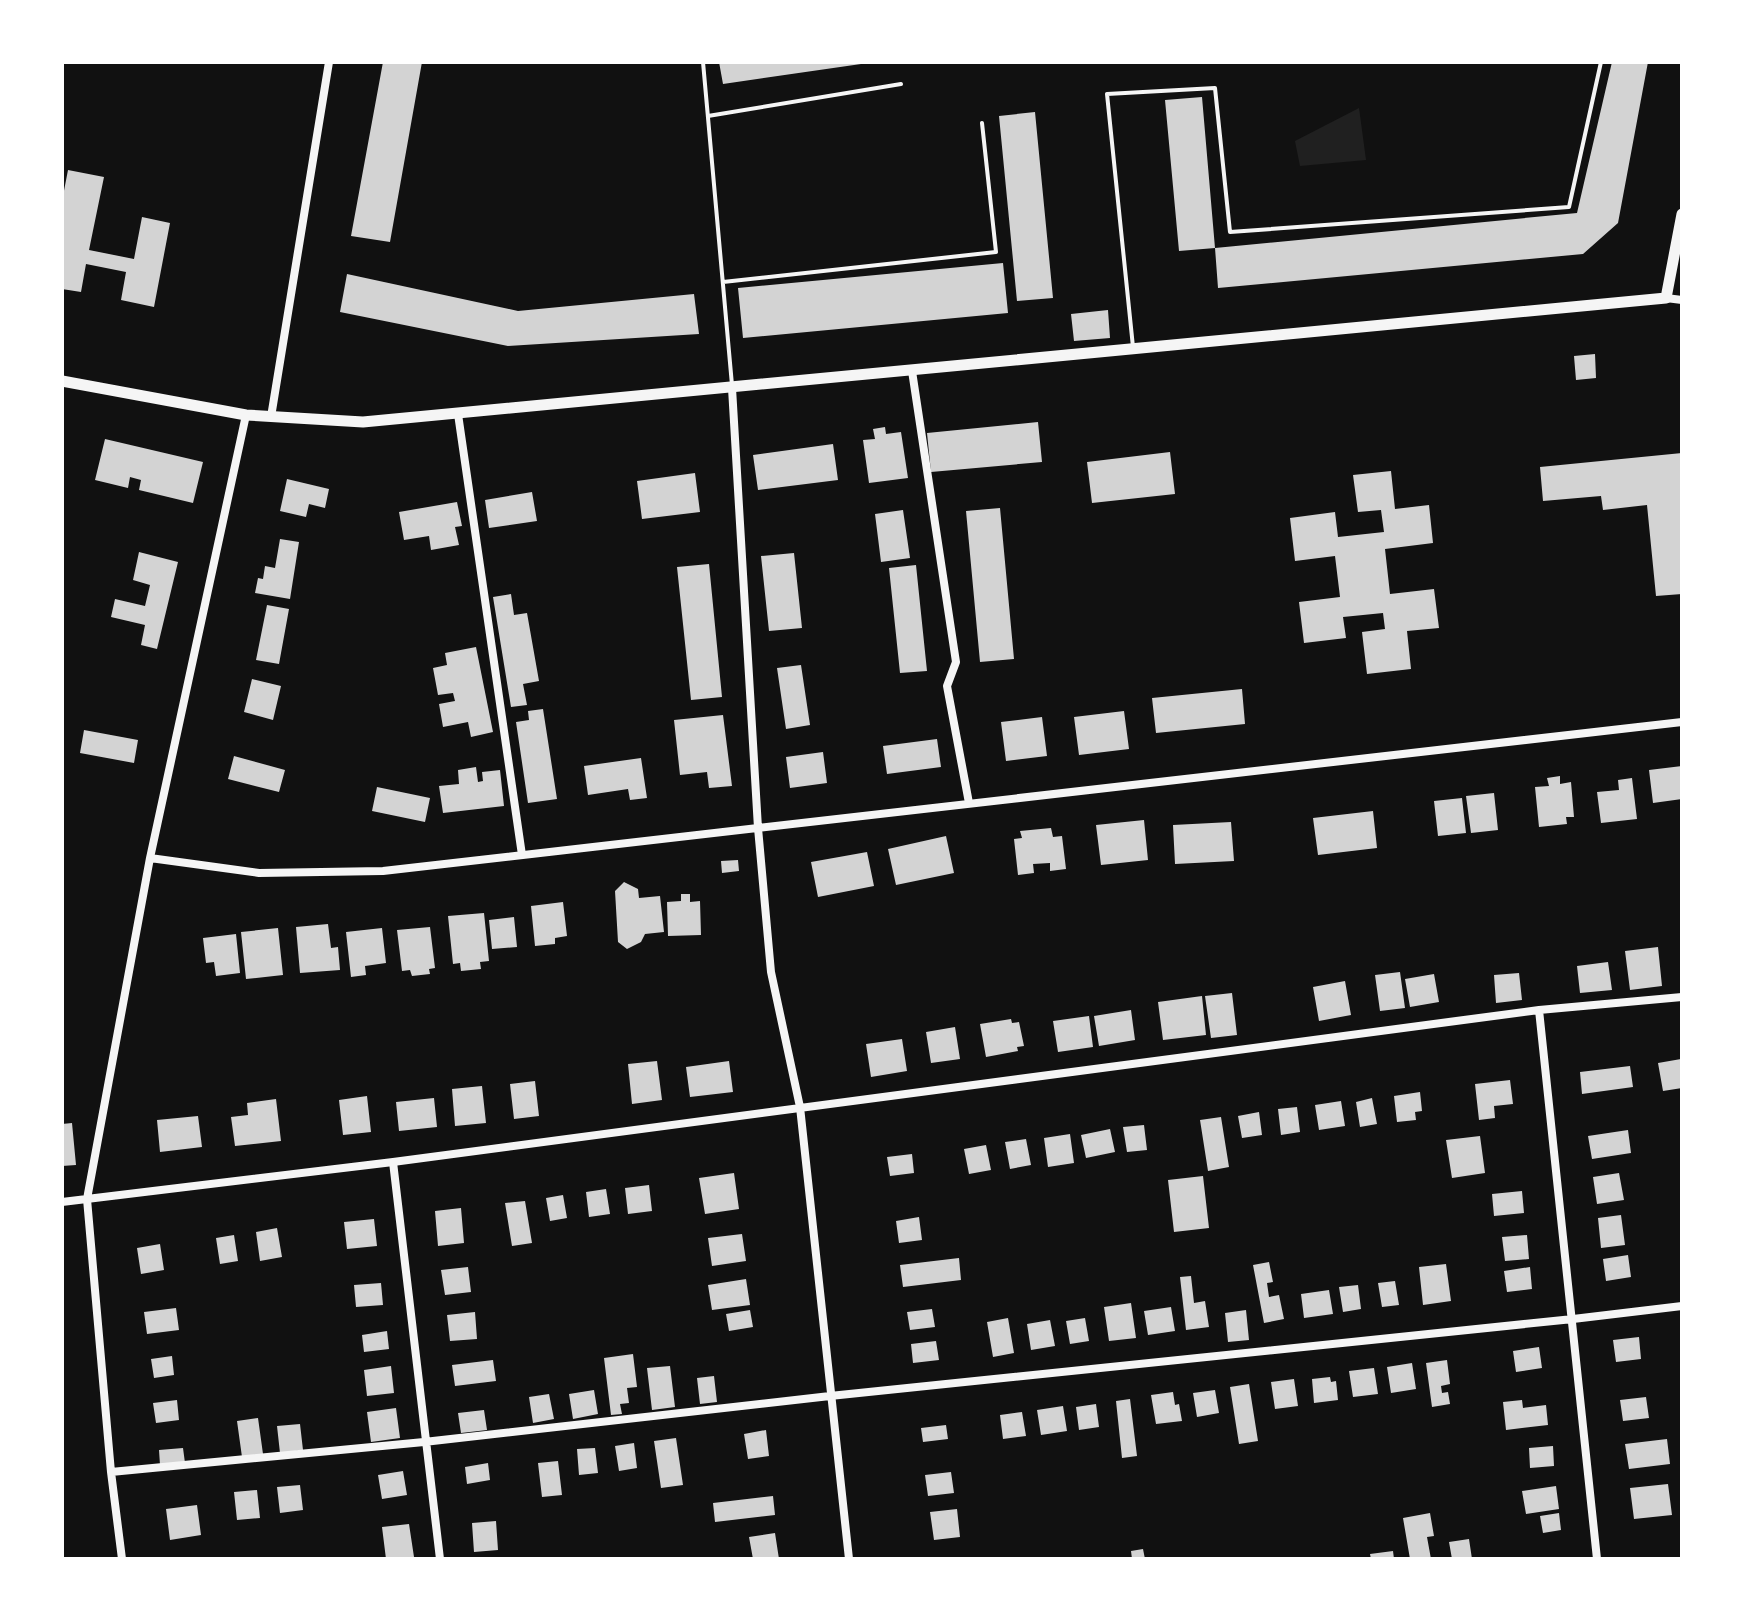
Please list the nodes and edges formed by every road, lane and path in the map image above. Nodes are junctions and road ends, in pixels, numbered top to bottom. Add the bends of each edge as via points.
1 (329, 62) edge
2 (703, 62) edge
3 (1601, 62) edge
4 (901, 84) dead end
5 (708, 116) junction
6 (982, 123) dead end
7 (1682, 214) edge
8 (723, 282) junction
9 (1666, 298) junction
10 (1682, 300) edge
11 (1133, 349) junction
12 (912, 371) junction
13 (62, 381) edge
14 (732, 388) junction
15 (458, 414) junction
16 (246, 415) junction
17 (271, 417) junction
18 (1682, 722) edge
19 (969, 803) junction
20 (758, 828) junction
21 (522, 855) junction
22 (150, 858) junction
23 (1682, 997) edge
24 (1539, 1010) junction
25 (800, 1107) junction
26 (393, 1162) junction
27 (87, 1199) junction
28 (62, 1202) edge
29 (1682, 1306) edge
30 (1573, 1319) junction
31 (830, 1396) junction
32 (424, 1442) junction
33 (111, 1472) junction
34 (122, 1559) edge
35 (440, 1559) edge
36 (849, 1559) edge
37 (1597, 1559) edge

1 - 17 street
2 - 5 lane
3 - 11 lane via 1569,207 1230,232 1215,88 1107,94
4 - 5 lane
5 - 8 lane
6 - 8 lane via 996,252
7 - 9 main road
8 - 14 lane
9 - 10 street
9 - 11 main road
11 - 12 main road
12 - 14 main road
12 - 19 street via 956,662 947,686
13 - 16 main road
14 - 15 main road
14 - 20 street
15 - 17 main road via 363,422
15 - 21 street
16 - 17 main road
16 - 22 street
18 - 19 street
19 - 20 street
20 - 21 street
20 - 25 street via 771,972
21 - 22 street via 383,871 259,873
22 - 27 street
23 - 24 street
24 - 25 street
24 - 30 street
25 - 26 street
25 - 31 street
26 - 27 street
26 - 32 street
27 - 28 street
27 - 33 street
29 - 30 street
30 - 31 street
30 - 37 street
31 - 32 street
31 - 36 street
32 - 33 street
32 - 35 street
33 - 34 street

